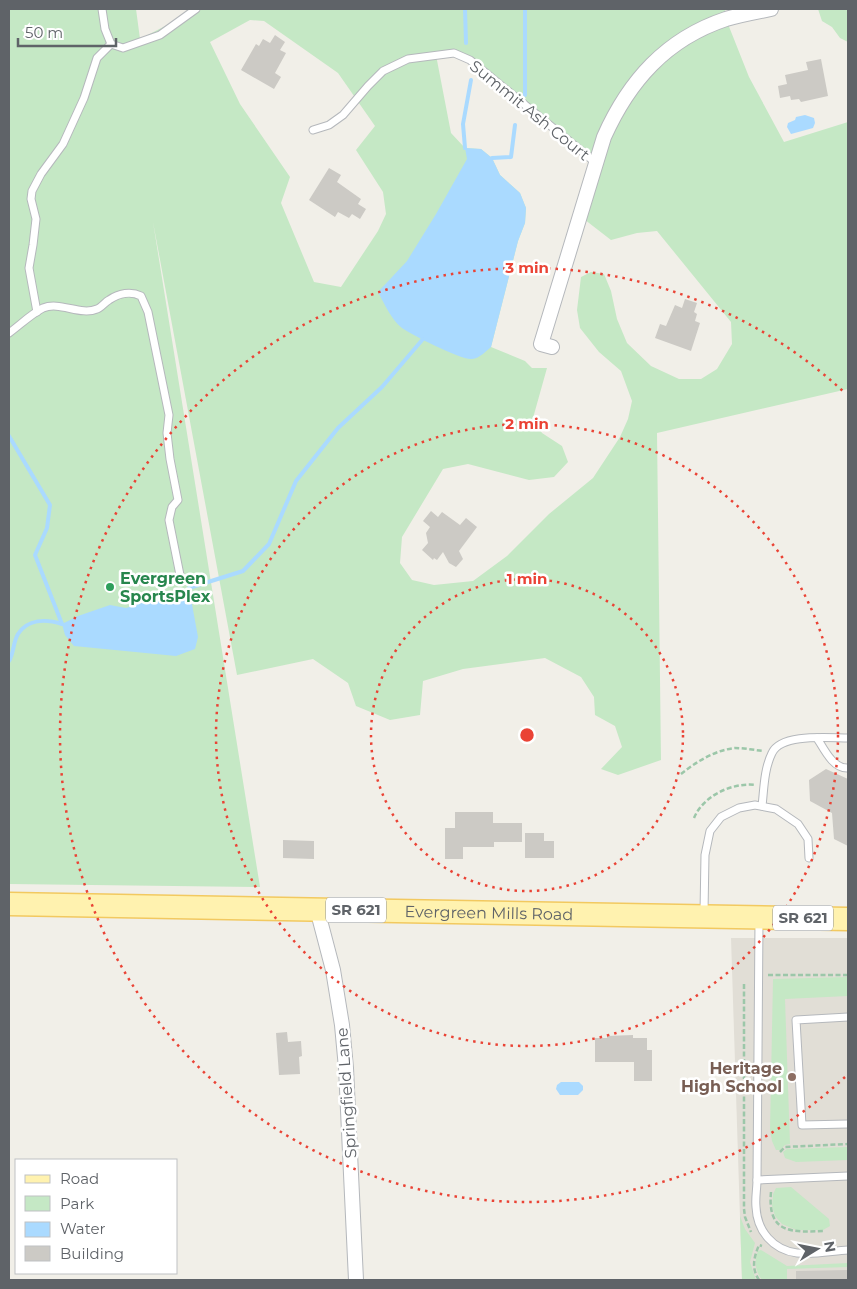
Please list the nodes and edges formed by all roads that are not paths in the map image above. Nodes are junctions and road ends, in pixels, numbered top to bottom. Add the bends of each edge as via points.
1 (102, 9) edge
2 (196, 9) edge
3 (771, 9) edge
4 (111, 44) junction
5 (313, 130) dead end
6 (596, 163) junction
7 (37, 312) junction
8 (9, 333) edge
9 (552, 347) dead end
10 (180, 575) dead end
11 (817, 738) junction
12 (848, 738) edge
13 (848, 768) edge
14 (762, 806) junction
15 (808, 858) dead end
16 (9, 904) edge
17 (317, 909) junction
18 (704, 915) junction
19 (759, 918) junction
20 (848, 918) edge
21 (848, 1017) edge
22 (848, 1124) edge
23 (848, 1176) edge
24 (757, 1180) junction
25 (848, 1250) edge
26 (356, 1280) edge

1 - 4 lane via 104,29
2 - 4 lane via 146,41 123,48
3 - 6 street, Summit Ash Court via 706,27 664,53 644,71 615,112
4 - 7 lane via 97,58 84,98 63,144 32,191 36,220 29,268
5 - 6 lane, Summit Ash Court via 330,125 343,115 383,71 408,59 454,53 470,60
6 - 9 street, Summit Ash Court via 541,344
7 - 8 lane
7 - 10 lane via 45,307 81,311 97,309 119,295 133,292 141,296 148,312 169,415 167,433 178,500 169,520
11 - 12 lane
11 - 13 lane via 835,764
11 - 14 lane via 790,740 772,752
14 - 15 lane via 776,808 798,824 808,839
14 - 18 lane via 739,808 721,816 710,831 705,855
16 - 17 main road, Evergreen Mills Road / SR 621
17 - 18 main road, Evergreen Mills Road / SR 621
17 - 26 street, Springfield Lane via 333,970 342,1025
18 - 19 main road, Evergreen Mills Road / SR 621
19 - 20 main road, SR 621
19 - 24 lane
21 - 22 lane via 796,1020 802,1125
23 - 24 lane
24 - 25 lane via 759,1226 769,1240 782,1249 798,1253

